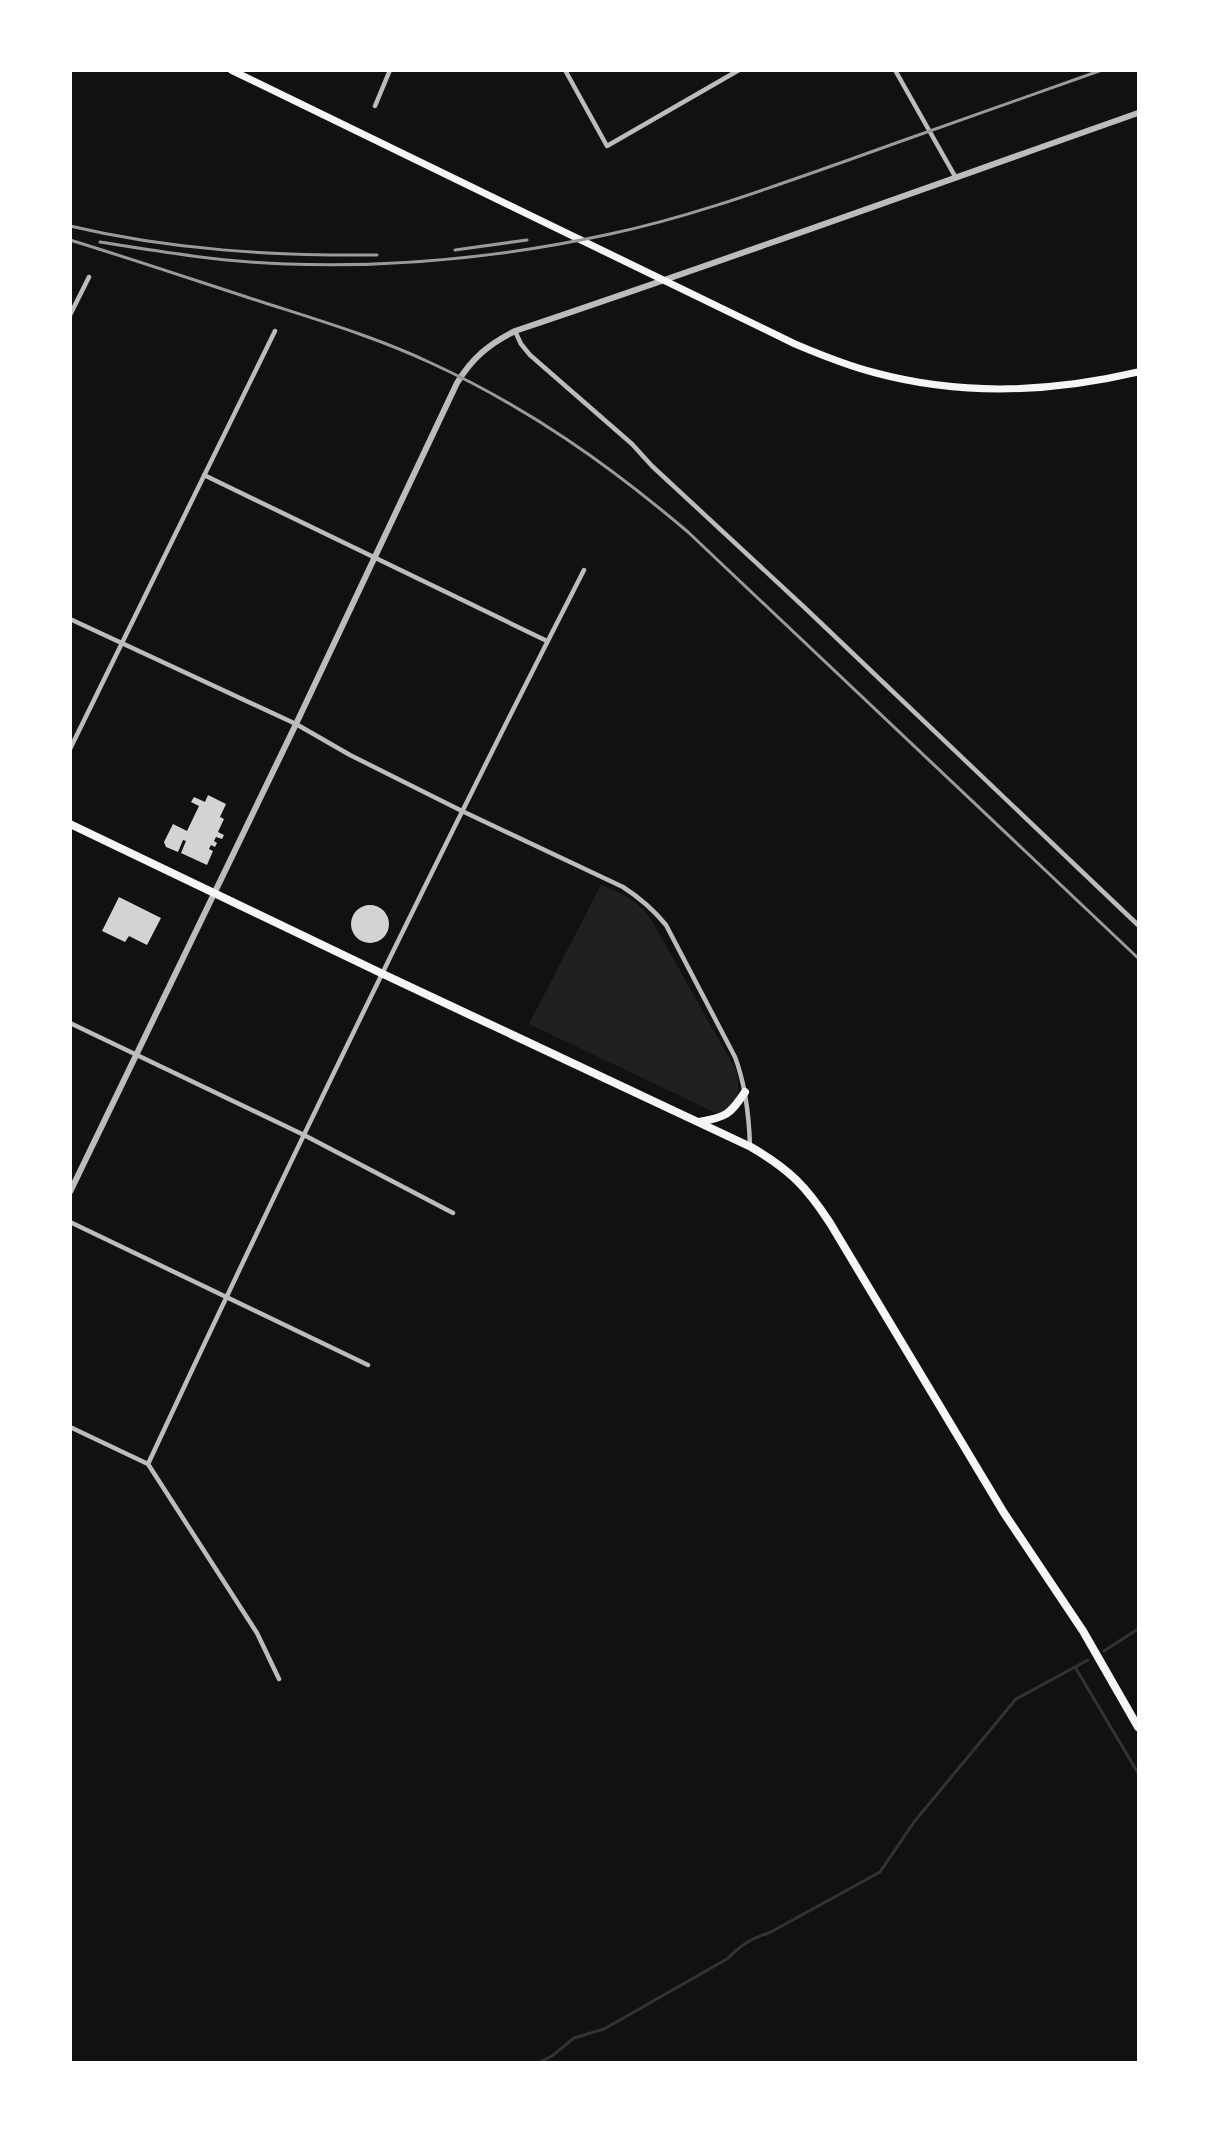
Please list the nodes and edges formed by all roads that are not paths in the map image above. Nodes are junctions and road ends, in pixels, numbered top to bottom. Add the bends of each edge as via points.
1 (231, 70) edge
2 (390, 70) edge
3 (565, 70) edge
4 (739, 70) edge
5 (896, 70) edge
6 (375, 106) dead end
7 (1138, 113) edge
8 (957, 179) junction
9 (89, 277) dead end
10 (70, 315) edge
11 (275, 331) dead end
12 (515, 332) junction
13 (1138, 372) edge
14 (204, 475) junction
15 (376, 558) junction
16 (584, 570) dead end
17 (70, 619) edge
18 (548, 641) junction
19 (124, 643) junction
20 (296, 724) junction
21 (70, 749) edge
22 (462, 811) junction
23 (70, 824) edge
24 (215, 893) junction
25 (1138, 925) edge
26 (383, 974) junction
27 (70, 1023) edge
28 (137, 1054) junction
29 (745, 1092) junction
30 (698, 1122) junction
31 (304, 1136) junction
32 (751, 1147) junction
33 (70, 1192) edge
34 (453, 1213) dead end
35 (70, 1222) edge
36 (226, 1297) junction
37 (368, 1365) dead end
38 (70, 1427) edge
39 (148, 1464) junction
40 (279, 1679) dead end
41 (1138, 1727) edge

1 - 13 main road via 830,358 910,381 959,387 1030,388
2 - 6 street
3 - 4 street via 608,146
5 - 8 street
7 - 8 street
8 - 12 street
9 - 10 street
11 - 14 street
12 - 15 street via 484,349 466,367
12 - 25 street via 530,355 632,444
14 - 15 street
14 - 19 street
15 - 18 street
15 - 20 street
16 - 18 street
17 - 19 street
18 - 22 street
19 - 20 street
19 - 21 street
20 - 22 street
20 - 24 street
22 - 26 street
22 - 29 street via 623,887 653,908 666,925 735,1057
23 - 24 main road
24 - 26 main road
24 - 28 street
26 - 30 main road
26 - 31 street
27 - 28 street
28 - 31 street
28 - 33 street
29 - 30 main road via 728,1114
29 - 32 street
30 - 32 main road
31 - 34 street
31 - 36 street
32 - 41 main road via 796,1178 822,1211 1004,1513 1083,1631
35 - 36 street
36 - 37 street
36 - 39 street
38 - 39 street
39 - 40 street via 256,1633

